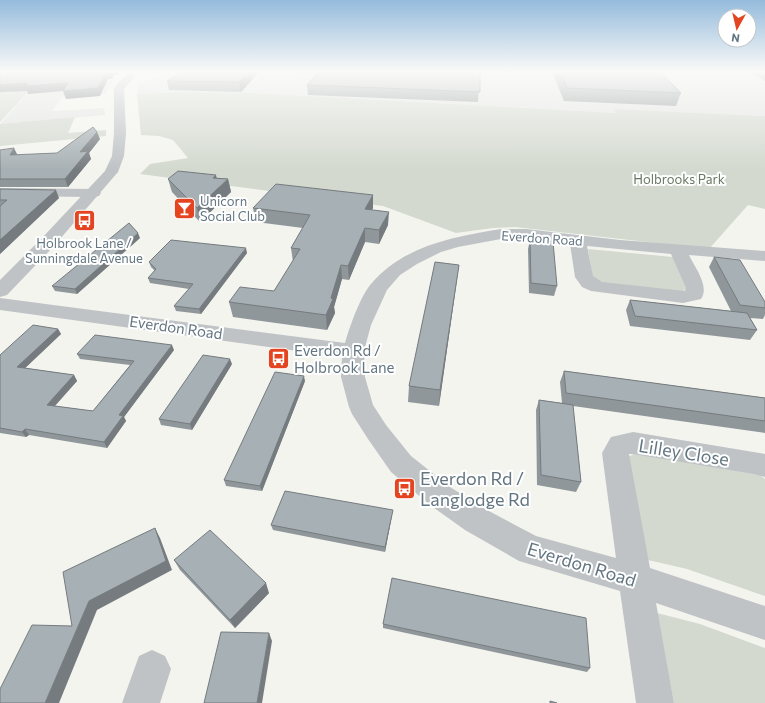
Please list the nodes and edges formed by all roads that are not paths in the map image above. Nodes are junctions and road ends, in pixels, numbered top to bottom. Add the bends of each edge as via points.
1 (119, 105) edge
2 (0, 192) edge
3 (94, 193) junction
4 (578, 240) junction
5 (677, 249) junction
6 (765, 256) edge
7 (0, 291) edge
8 (0, 304) edge
9 (352, 351) junction
10 (765, 466) edge
11 (634, 579) junction
12 (765, 623) edge
13 (655, 703) edge

1 - 3 street via 118,156 111,172
2 - 3 street
3 - 7 street
4 - 5 street, Everdon Road
4 - 5 street via 584,277 589,283 598,287 683,297 694,295 695,288
4 - 9 street, Everdon Road via 501,234 435,248 394,271 378,288
5 - 6 street, Everdon Road
8 - 9 street, Everdon Road
9 - 11 street, Everdon Road via 353,377 361,407 401,464 440,496 476,520 530,550
10 - 11 street, Lilley Close via 632,443 620,445 615,453
11 - 12 street, Everdon Road
11 - 13 street, Lilley Close

